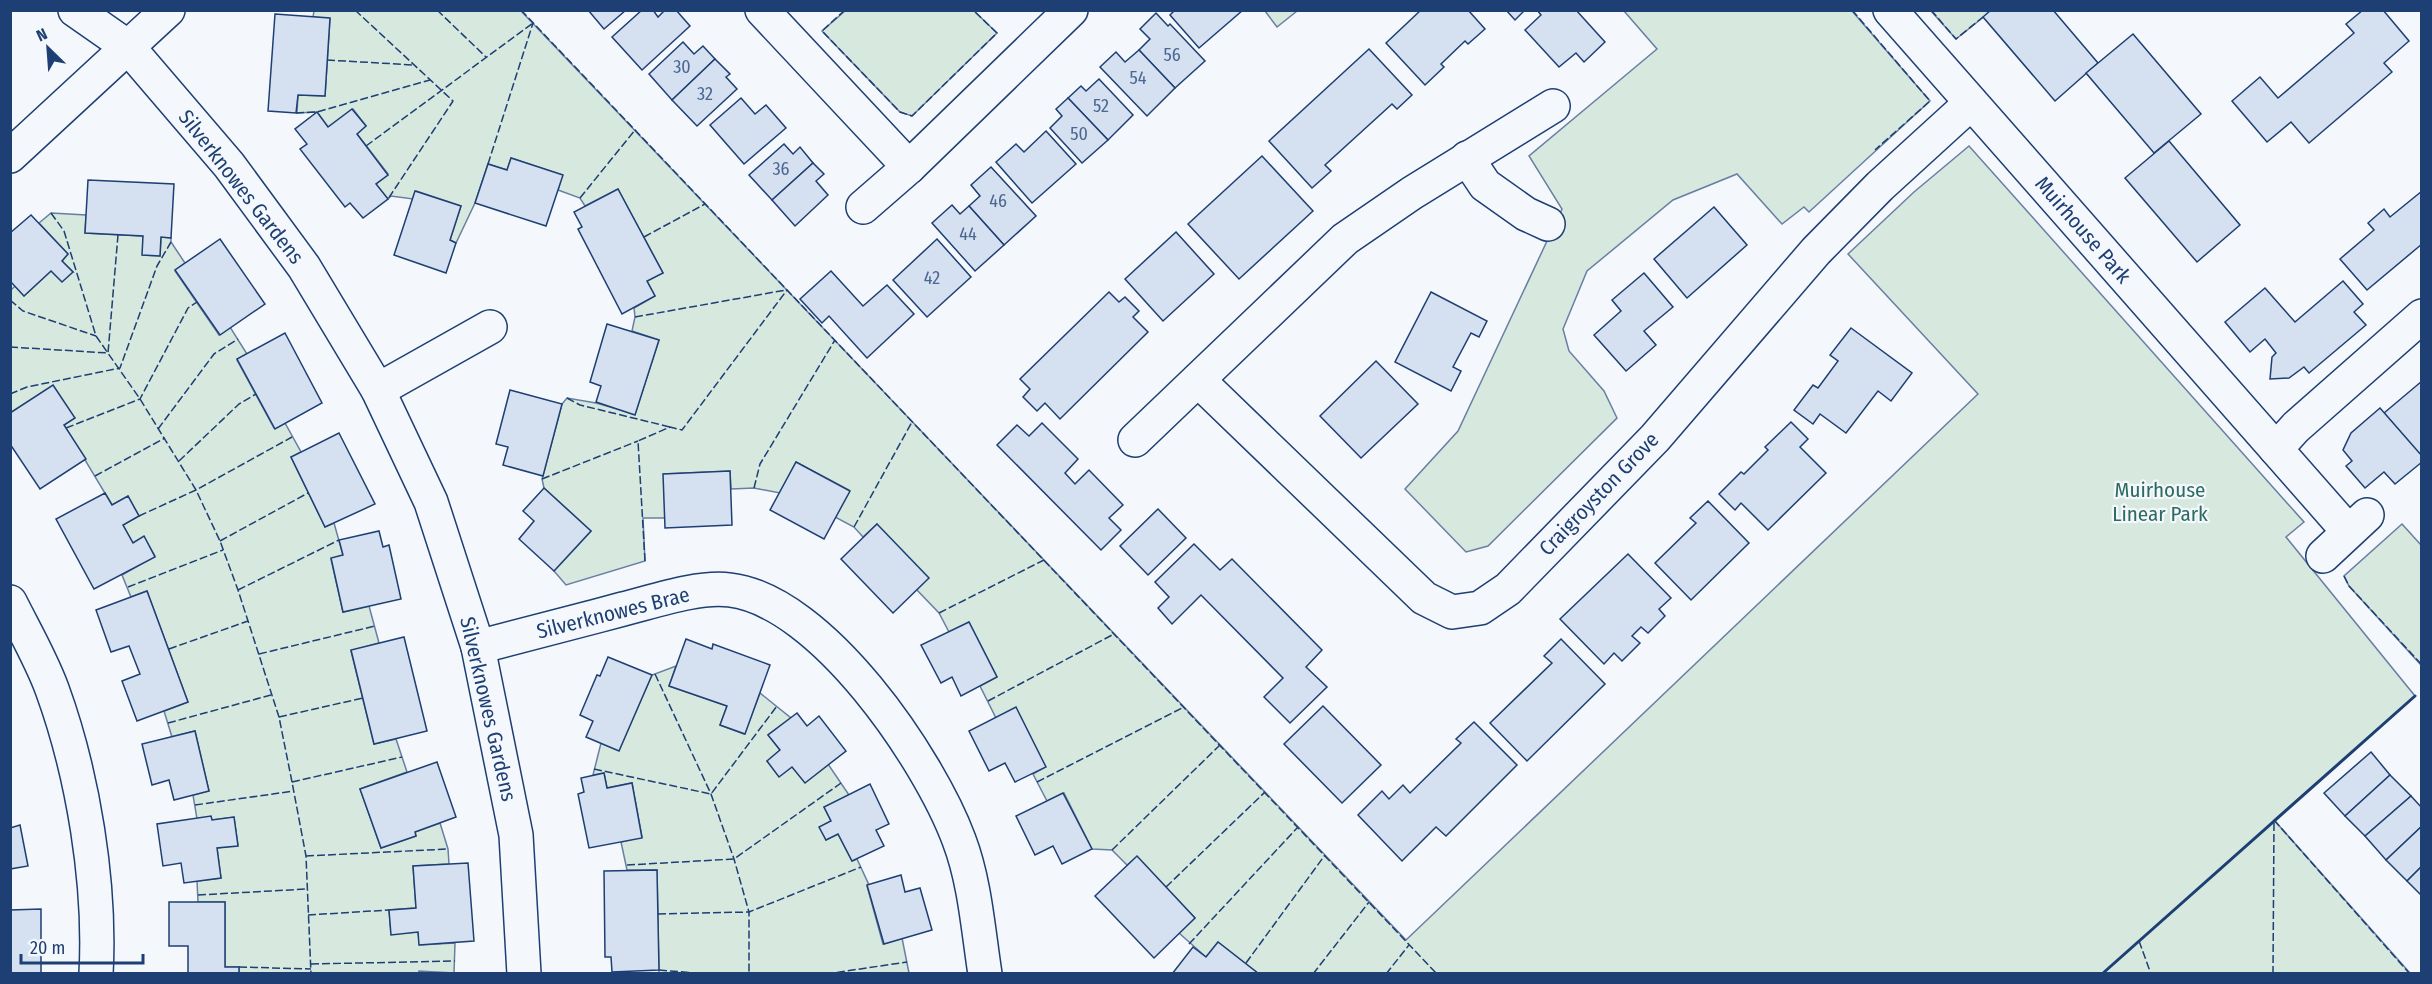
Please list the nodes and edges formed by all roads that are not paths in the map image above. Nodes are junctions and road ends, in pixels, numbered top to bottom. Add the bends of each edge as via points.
1 (75, 10) edge
2 (168, 10) edge
3 (762, 10) edge
4 (1071, 10) edge
5 (1890, 10) edge
6 (128, 47) junction
7 (1971, 103) junction
8 (1553, 106) dead end
9 (10, 156) edge
10 (1467, 158) junction
11 (909, 167) junction
12 (863, 207) dead end
13 (1548, 224) dead end
14 (2421, 316) edge
15 (490, 327) dead end
16 (1198, 380) junction
17 (378, 390) junction
18 (1135, 440) dead end
19 (2276, 449) junction
20 (2323, 556) dead end
21 (10, 602) edge
22 (478, 647) junction
23 (96, 974) edge
24 (524, 974) edge
25 (985, 974) edge

1 - 6 street, Silverknowes Gardens
2 - 6 street
3 - 11 street
4 - 11 street
5 - 7 street, Muirhouse Park
6 - 9 street
6 - 17 street, Silverknowes Gardens via 243,183 304,267
7 - 16 street, Craigroyston Grove via 1816,251 1655,438 1508,589 1480,608 1452,612 1424,598
7 - 19 street, Muirhouse Park
8 - 10 street
10 - 13 street via 1485,185 1526,214
10 - 16 street via 1345,239
11 - 12 street
14 - 19 street
15 - 17 street
16 - 18 street
17 - 22 street, Silverknowes Gardens via 431,502
19 - 20 street, Muirhouse Park via 2357,523
21 - 23 street via 52,688 78,778 93,870
22 - 24 street, Silverknowes Gardens via 516,835
22 - 25 street, Silverknowes Brae via 680,594 729,590 760,597 796,618 871,692 912,748 939,795 960,841 971,882

